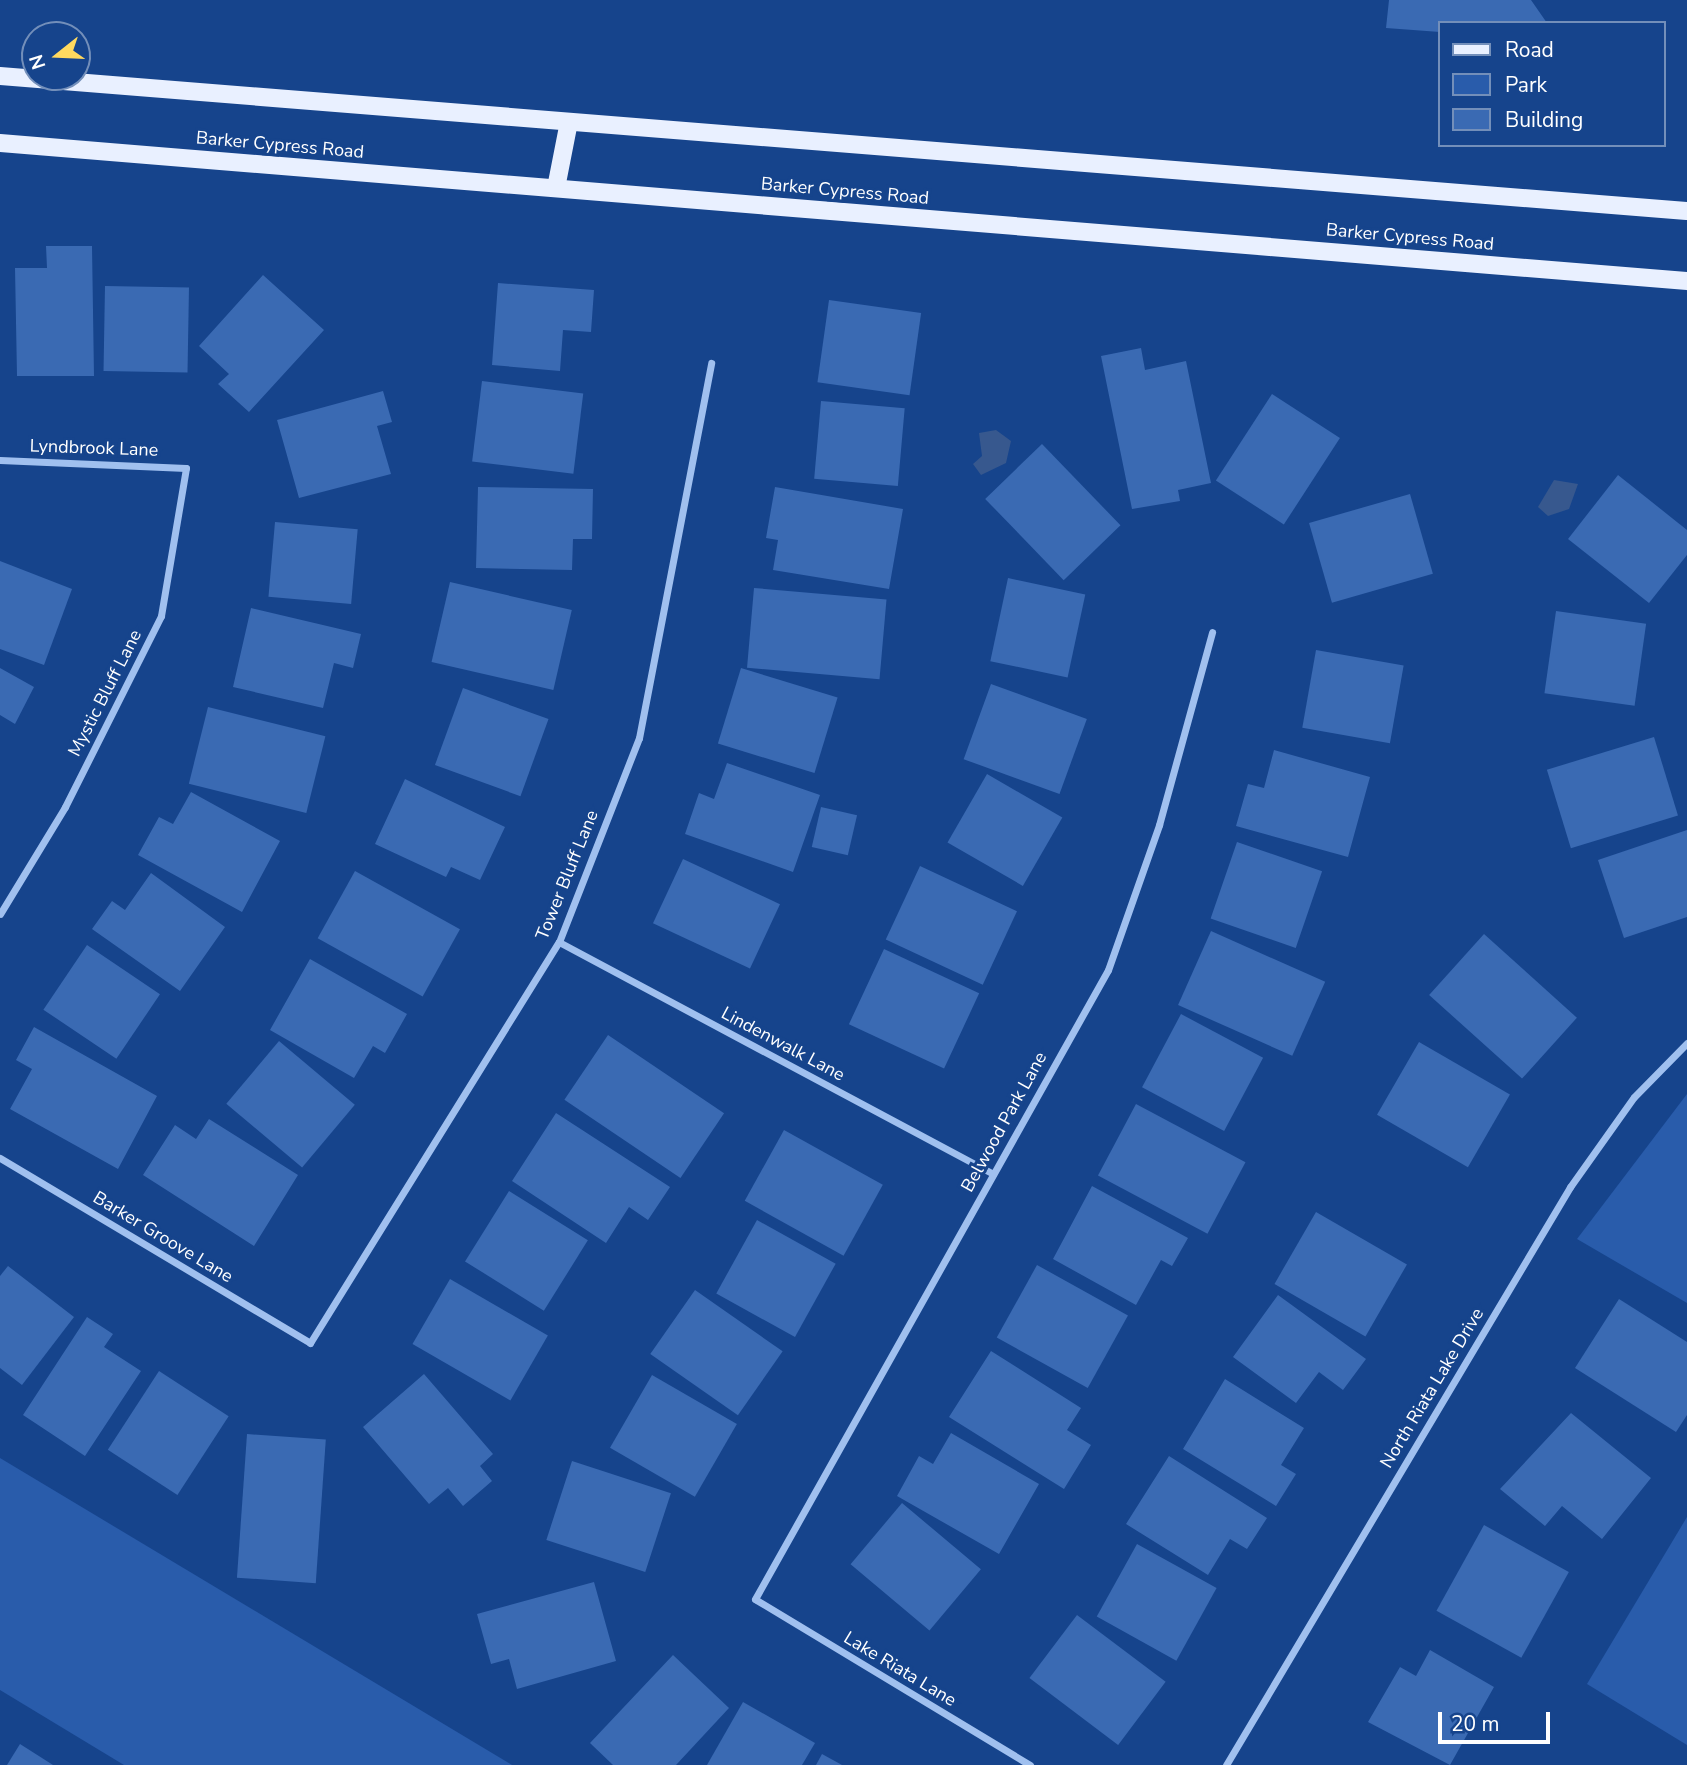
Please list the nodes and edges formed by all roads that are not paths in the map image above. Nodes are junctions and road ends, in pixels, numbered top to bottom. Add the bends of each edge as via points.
1 (0, 76) edge
2 (569, 122) junction
3 (0, 143) edge
4 (556, 188) junction
5 (1687, 211) edge
6 (1687, 281) edge
7 (711, 363) dead end
8 (0, 460) edge
9 (186, 468) joint
10 (1212, 632) dead end
11 (0, 914) edge
12 (559, 942) junction
13 (1687, 1043) edge
14 (0, 1158) edge
15 (993, 1174) junction
16 (310, 1343) joint
17 (755, 1600) joint
18 (1030, 1765) edge
19 (1226, 1765) edge

1 - 2 main road
2 - 4 main road
2 - 5 main road
3 - 4 main road, Barker Cypress Road
4 - 6 main road, Barker Cypress Road
7 - 12 street, Tower Bluff Lane via 639,738
8 - 9 street, Lyndbrook Lane
9 - 11 street, Mystic Bluff Lane via 161,616 65,807
10 - 15 street, Belwood Park Lane via 1159,825 1108,970
12 - 15 street, Lindenwalk Lane
12 - 16 street, Tower Bluff Lane
13 - 19 street, North Riata Lake Drive via 1634,1097 1570,1187
14 - 16 street, Barker Groove Lane
15 - 17 street, Belwood Park Lane
17 - 18 street, Lake Riata Lane

